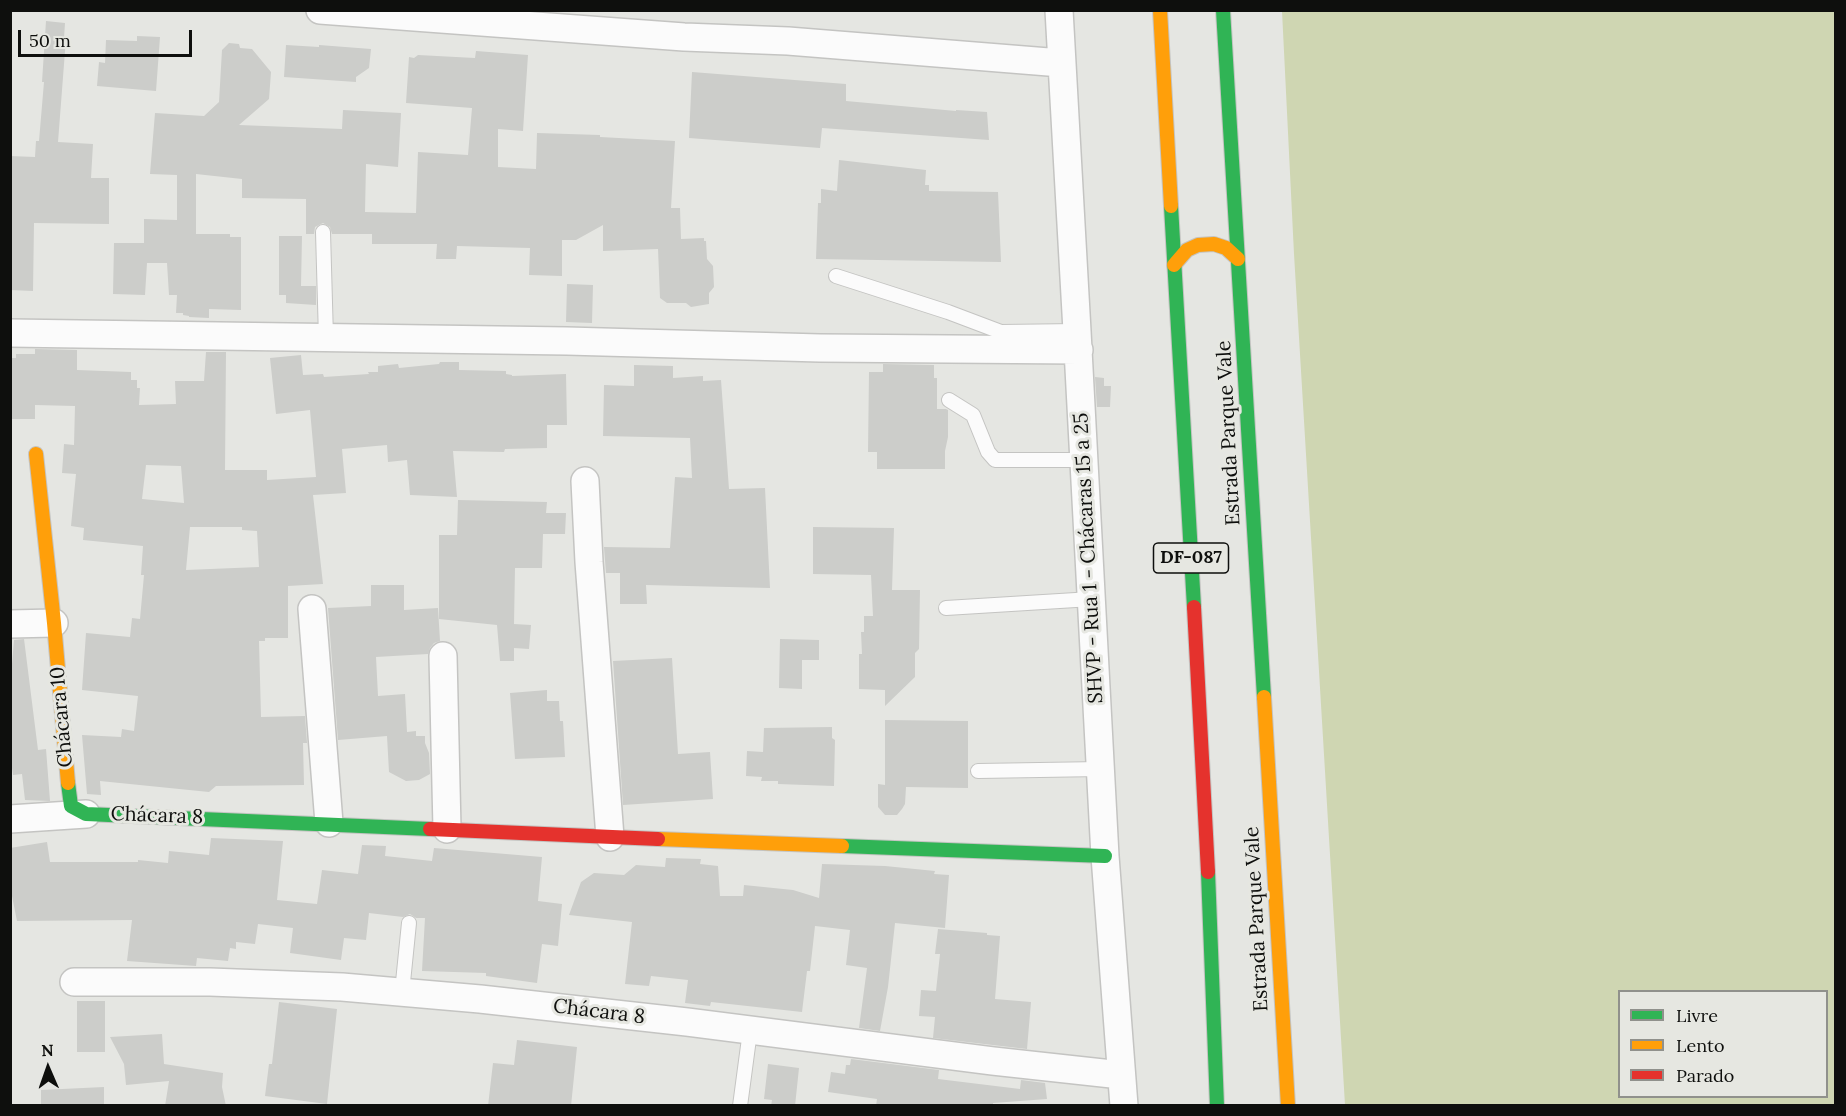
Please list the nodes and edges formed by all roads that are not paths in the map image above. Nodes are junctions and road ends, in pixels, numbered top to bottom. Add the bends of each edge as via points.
1 (320, 10) edge
2 (1059, 10) edge
3 (1160, 10) edge
4 (1223, 10) edge
5 (1061, 63) junction
6 (323, 232) dead end
7 (1238, 259) junction
8 (1174, 265) junction
9 (836, 276) dead end
10 (10, 333) edge
11 (326, 338) junction
12 (1078, 340) junction
13 (949, 400) dead end
14 (36, 454) dead end
15 (1084, 459) junction
16 (585, 481) dead end
17 (1092, 599) junction
18 (946, 608) dead end
19 (312, 609) dead end
20 (54, 623) junction
21 (10, 624) edge
22 (443, 656) dead end
23 (1101, 769) junction
24 (978, 771) dead end
25 (80, 811) junction
26 (10, 819) edge
27 (329, 823) junction
28 (447, 829) junction
29 (610, 837) junction
30 (1105, 856) junction
31 (408, 923) dead end
32 (74, 982) dead end
33 (402, 992) junction
34 (750, 1030) junction
35 (1121, 1075) junction
36 (740, 1106) edge
37 (1124, 1106) edge
38 (1218, 1106) edge
39 (1288, 1106) edge

1 - 5 street
2 - 5 street, SHVP - Rua 1 - Chácaras 15 a 25
3 - 8 main road, DF-087
4 - 7 main road, Estrada Parque Vale / DF-087
5 - 12 street, SHVP - Rua 1 - Chácaras 15 a 25
6 - 11 lane
7 - 8 main road via 1226,248 1198,245 1187,250
7 - 39 main road, Estrada Parque Vale / DF-087
8 - 38 main road, DF-087 via 1208,847
9 - 12 lane via 1001,332
10 - 11 street
11 - 12 street via 820,348
12 - 15 street, SHVP - Rua 1 - Chácaras 15 a 25
13 - 15 lane via 973,415 995,460
14 - 20 main road, Chácara 10
15 - 17 street, SHVP - Rua 1 - Chácaras 15 a 25
16 - 29 street
17 - 18 lane
17 - 23 street, SHVP - Rua 1 - Chácaras 15 a 25
19 - 27 street
20 - 21 street
20 - 25 main road, Chácara 10 via 69,800
22 - 28 street
23 - 24 lane
23 - 30 street, SHVP - Rua 1 - Chácaras 15 a 25
25 - 26 street
25 - 27 main road, Chácara 8
27 - 28 main road, Chácara 8
28 - 29 main road, Chácara 8
29 - 30 main road, Chácara 8
30 - 35 street, SHVP - Rua 1 - Chácaras 15 a 25
31 - 33 lane
32 - 33 street, Chácara 8 via 210,982
33 - 34 street, Chácara 8
34 - 35 street, Chácara 8
34 - 36 lane
35 - 37 street, SHVP - Rua 1 - Chácaras 15 a 25

